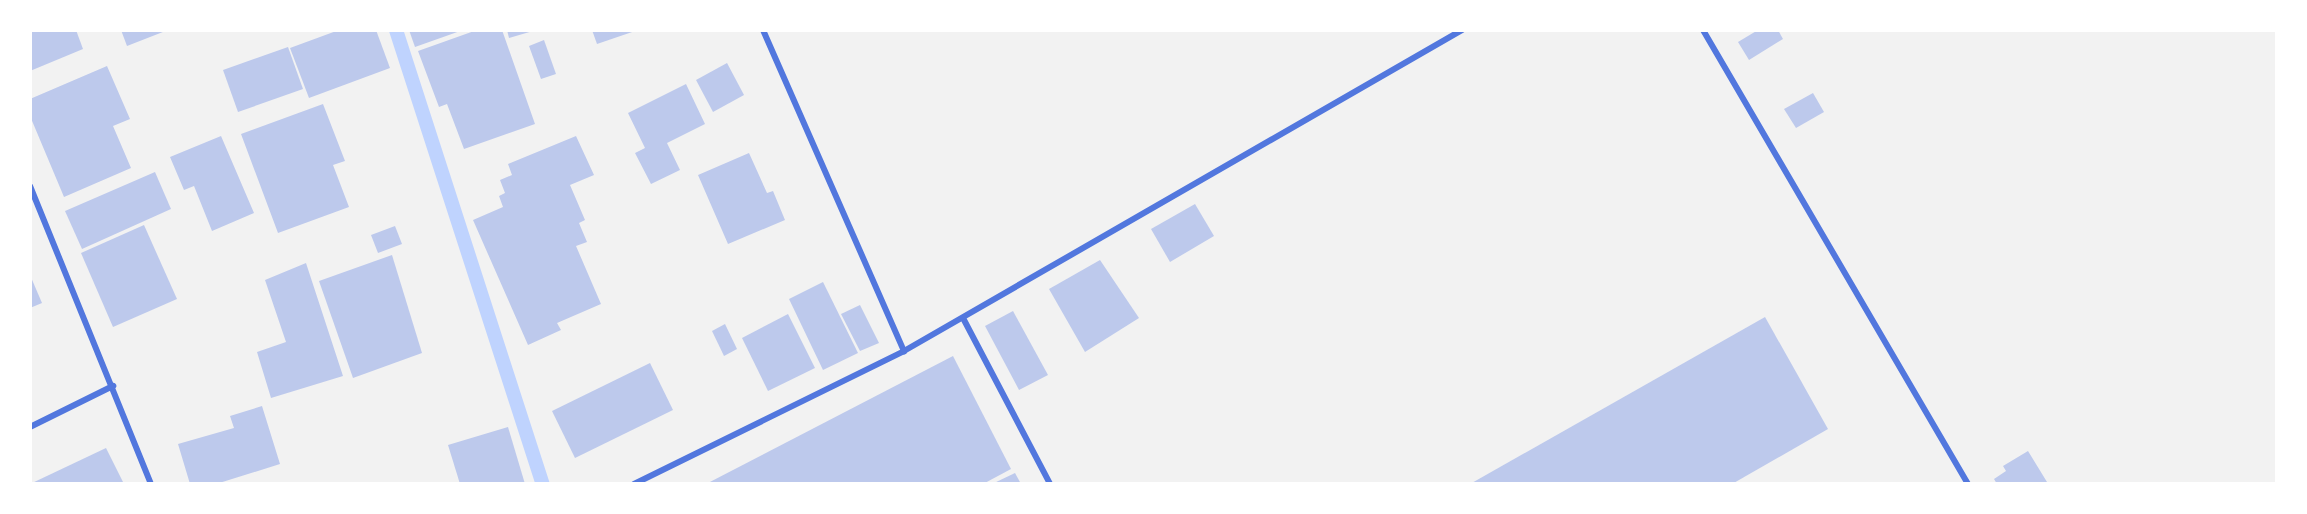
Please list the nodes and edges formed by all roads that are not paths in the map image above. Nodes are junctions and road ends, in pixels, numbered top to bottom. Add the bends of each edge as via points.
1 (763, 30) edge
2 (1462, 30) edge
3 (1703, 30) edge
4 (30, 186) edge
5 (963, 318) junction
6 (904, 351) junction
7 (113, 386) junction
8 (30, 427) edge
9 (151, 484) edge
10 (634, 484) edge
11 (1050, 484) edge
12 (1968, 484) edge

1 - 6 street
2 - 5 street
3 - 12 street
4 - 7 street
5 - 6 street
5 - 11 street
6 - 10 street
7 - 8 street
7 - 9 street

